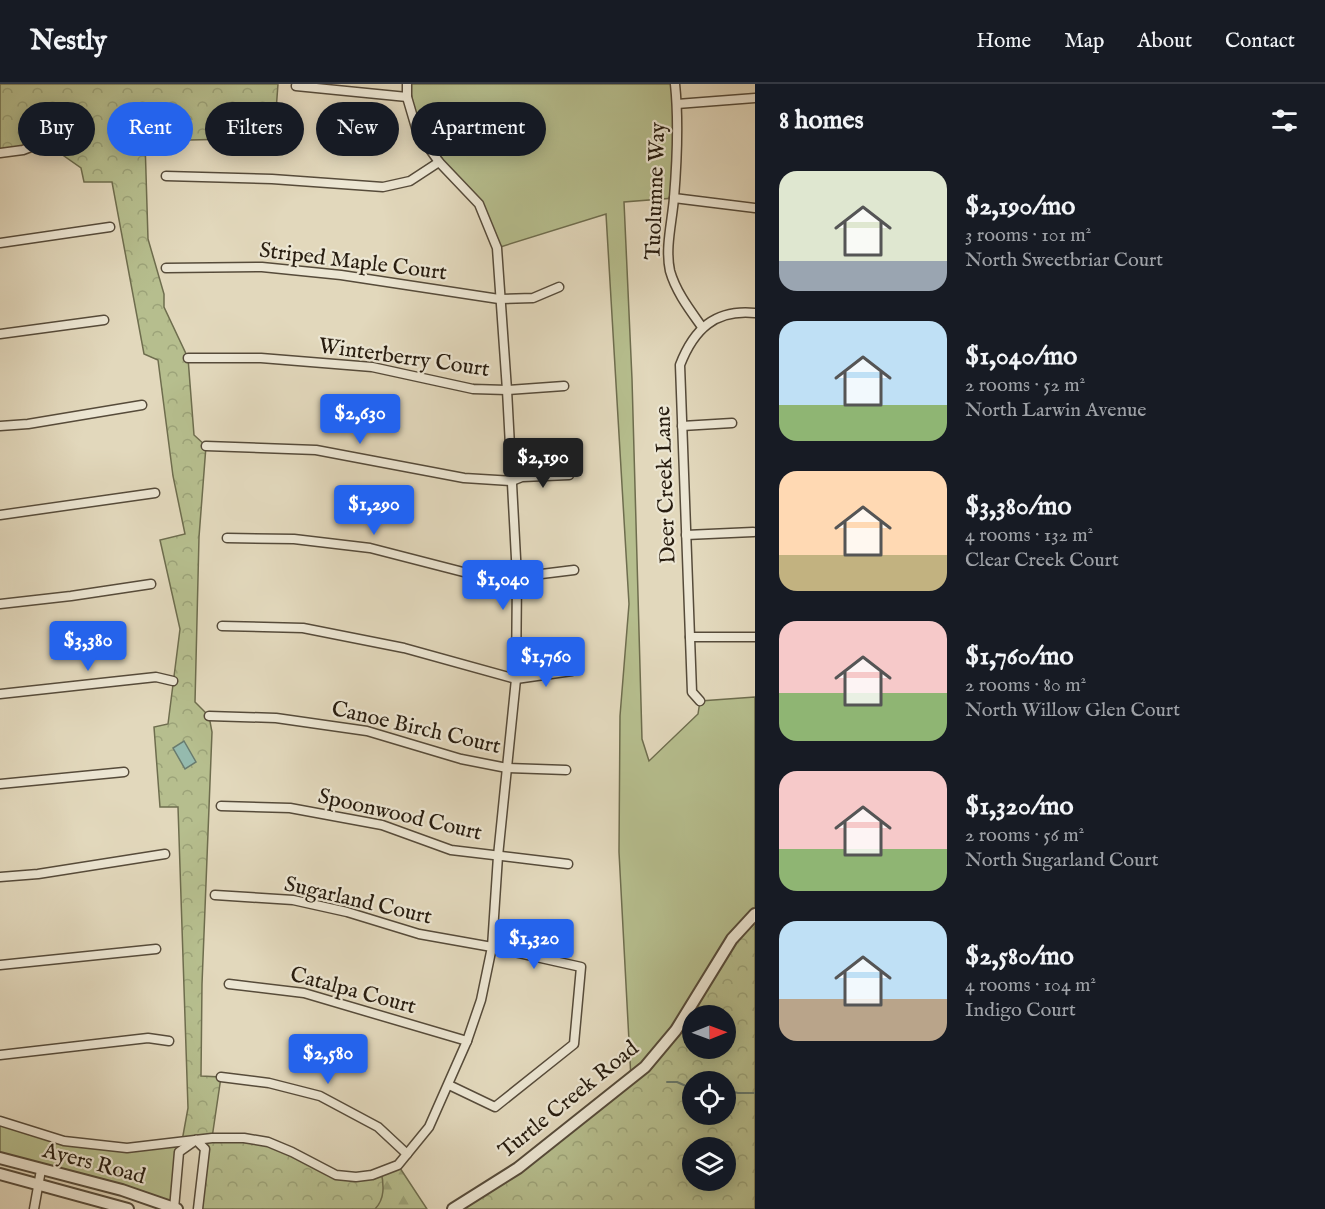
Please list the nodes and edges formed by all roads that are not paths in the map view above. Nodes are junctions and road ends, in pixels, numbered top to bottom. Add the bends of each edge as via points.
1 (407, 84) edge
2 (675, 84) edge
3 (296, 86) dead end
4 (407, 97) junction
5 (755, 98) edge
6 (677, 104) junction
7 (18, 151) edge
8 (0, 153) edge
9 (439, 162) junction
10 (166, 176) dead end
11 (674, 198) junction
12 (755, 208) edge
13 (110, 227) dead end
14 (0, 243) edge
15 (166, 268) dead end
16 (559, 287) dead end
17 (499, 299) junction
18 (755, 313) edge
19 (104, 320) dead end
20 (702, 327) junction
21 (0, 334) edge
22 (188, 358) dead end
23 (564, 386) dead end
24 (507, 390) junction
25 (142, 405) dead end
26 (732, 423) dead end
27 (0, 426) edge
28 (682, 426) junction
29 (206, 446) dead end
30 (569, 475) dead end
31 (512, 481) junction
32 (155, 493) dead end
33 (0, 515) edge
34 (753, 532) dead end
35 (686, 536) junction
36 (227, 538) dead end
37 (574, 570) dead end
38 (517, 577) junction
39 (151, 584) dead end
40 (0, 604) edge
41 (222, 626) dead end
42 (690, 637) junction
43 (755, 637) edge
44 (572, 671) dead end
45 (516, 678) junction
46 (173, 681) dead end
47 (0, 694) edge
48 (700, 701) dead end
49 (209, 716) dead end
50 (507, 768) junction
51 (566, 770) dead end
52 (124, 772) dead end
53 (0, 784) edge
54 (220, 806) dead end
55 (165, 854) dead end
56 (498, 856) junction
57 (568, 864) dead end
58 (0, 877) edge
59 (215, 895) dead end
60 (755, 914) edge
61 (492, 947) junction
62 (156, 949) dead end
63 (0, 965) edge
64 (229, 984) dead end
65 (170, 1041) dead end
66 (467, 1041) junction
67 (0, 1055) edge
68 (221, 1077) dead end
69 (449, 1085) junction
70 (0, 1121) edge
71 (196, 1140) junction
72 (407, 1154) junction
73 (0, 1158) edge
74 (41, 1170) junction
75 (0, 1174) edge
76 (37, 1185) junction
77 (34, 1209) edge
78 (128, 1209) edge
79 (175, 1209) edge
80 (198, 1209) edge
81 (453, 1209) edge

1 - 4 street
2 - 6 street, Tuolumne Way
3 - 4 street
4 - 9 street via 417,131
5 - 6 street
6 - 11 street, Tuolumne Way
7 - 8 street
9 - 10 street via 410,181 383,187
9 - 17 street via 479,204 497,248
11 - 12 street
11 - 20 street, Tuolumne Way via 670,271
13 - 14 street
15 - 17 street, Striped Maple Court via 262,267 341,274
16 - 17 street, Striped Maple Court via 533,298
17 - 24 street
18 - 20 street, Deer Creek Lane via 725,314
19 - 21 street
20 - 28 street, Deer Creek Lane via 687,346 680,365
22 - 24 street, Winterberry Court via 261,358 372,367 473,389
23 - 24 street, Winterberry Court
24 - 31 street
25 - 27 street
26 - 28 street
28 - 35 street, Deer Creek Lane
29 - 31 street via 316,450 464,478
30 - 31 street
31 - 38 street
32 - 33 street
34 - 35 street
35 - 42 street, Deer Creek Lane
36 - 38 street via 294,538 370,548 471,574
37 - 38 street
38 - 45 street
39 - 40 street
41 - 45 street via 303,628 404,648
42 - 43 street
42 - 48 street, Deer Creek Lane via 692,692
44 - 45 street
45 - 50 street
46 - 47 street via 156,677
49 - 50 street, Canoe Birch Court via 276,718 367,730 461,759
50 - 51 street, Canoe Birch Court
50 - 56 street
52 - 53 street
54 - 56 street, Spoonwood Court via 290,808 382,825 451,850
55 - 58 street
56 - 57 street, Spoonwood Court
56 - 61 street
59 - 61 street, Sugarland Court via 293,900 419,934
60 - 81 street, Turtle Creek Road via 732,939 676,1030 645,1067 518,1168
61 - 66 street
61 - 69 street, Sugarland Court via 581,967 574,1044 495,1107
62 - 63 street
64 - 66 street, Catalpa Court via 304,993
65 - 67 street via 148,1038
66 - 69 street
68 - 72 street via 269,1083 320,1096 378,1127
69 - 72 street via 429,1127
70 - 71 street via 64,1141 127,1148
71 - 72 street via 244,1138 268,1142 336,1174 356,1177 398,1165
71 - 79 street via 179,1152
71 - 80 street via 205,1149
73 - 74 street, Ayers Road
74 - 76 street
74 - 79 street, Ayers Road via 122,1190
75 - 76 street, Ayers Road
76 - 77 street
76 - 78 street, Ayers Road

